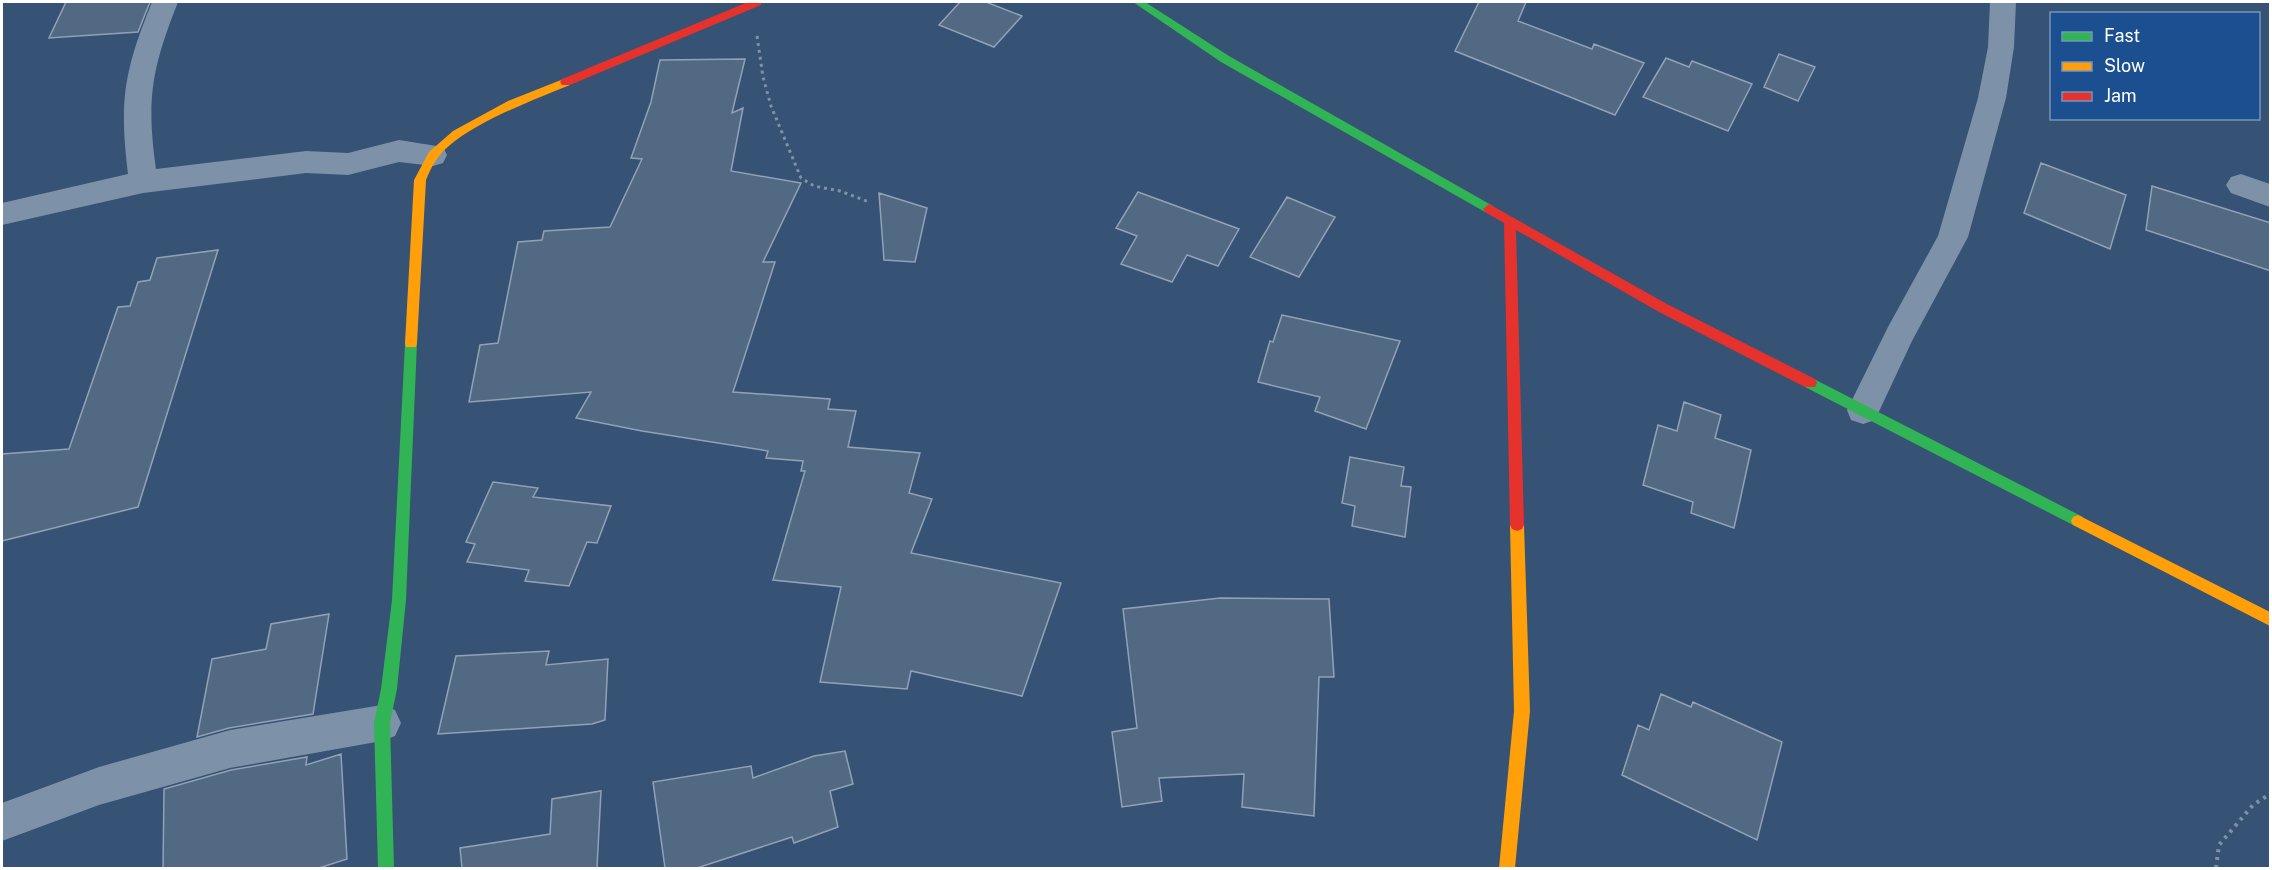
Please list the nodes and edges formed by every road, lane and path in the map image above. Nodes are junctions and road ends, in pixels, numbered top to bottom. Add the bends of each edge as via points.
1 (165, 2) edge
2 (757, 2) edge
3 (1138, 2) edge
4 (2003, 2) edge
5 (756, 27) dead end
6 (433, 155) junction
7 (143, 182) junction
8 (2241, 185) dead end
9 (2271, 196) edge
10 (869, 202) dead end
11 (2, 214) edge
12 (1510, 221) junction
13 (1863, 410) junction
14 (2271, 619) edge
15 (382, 723) junction
16 (2271, 794) edge
17 (2, 822) edge
18 (386, 868) edge
19 (1507, 868) edge
20 (2216, 868) edge

1 - 7 street via 139,81 136,126
2 - 6 street via 512,104 457,134
3 - 12 street via 1225,59
4 - 13 street via 2001,47 1992,98 1953,237
5 - 10 path via 771,106 801,178 814,186
6 - 7 street via 399,151 348,164 306,162
6 - 15 street via 420,180 399,600
7 - 11 street
8 - 9 street
12 - 13 street via 1663,308
12 - 19 street via 1522,711
13 - 14 street
15 - 17 street via 230,749 99,786
15 - 18 street
16 - 20 path via 2253,805 2219,845

